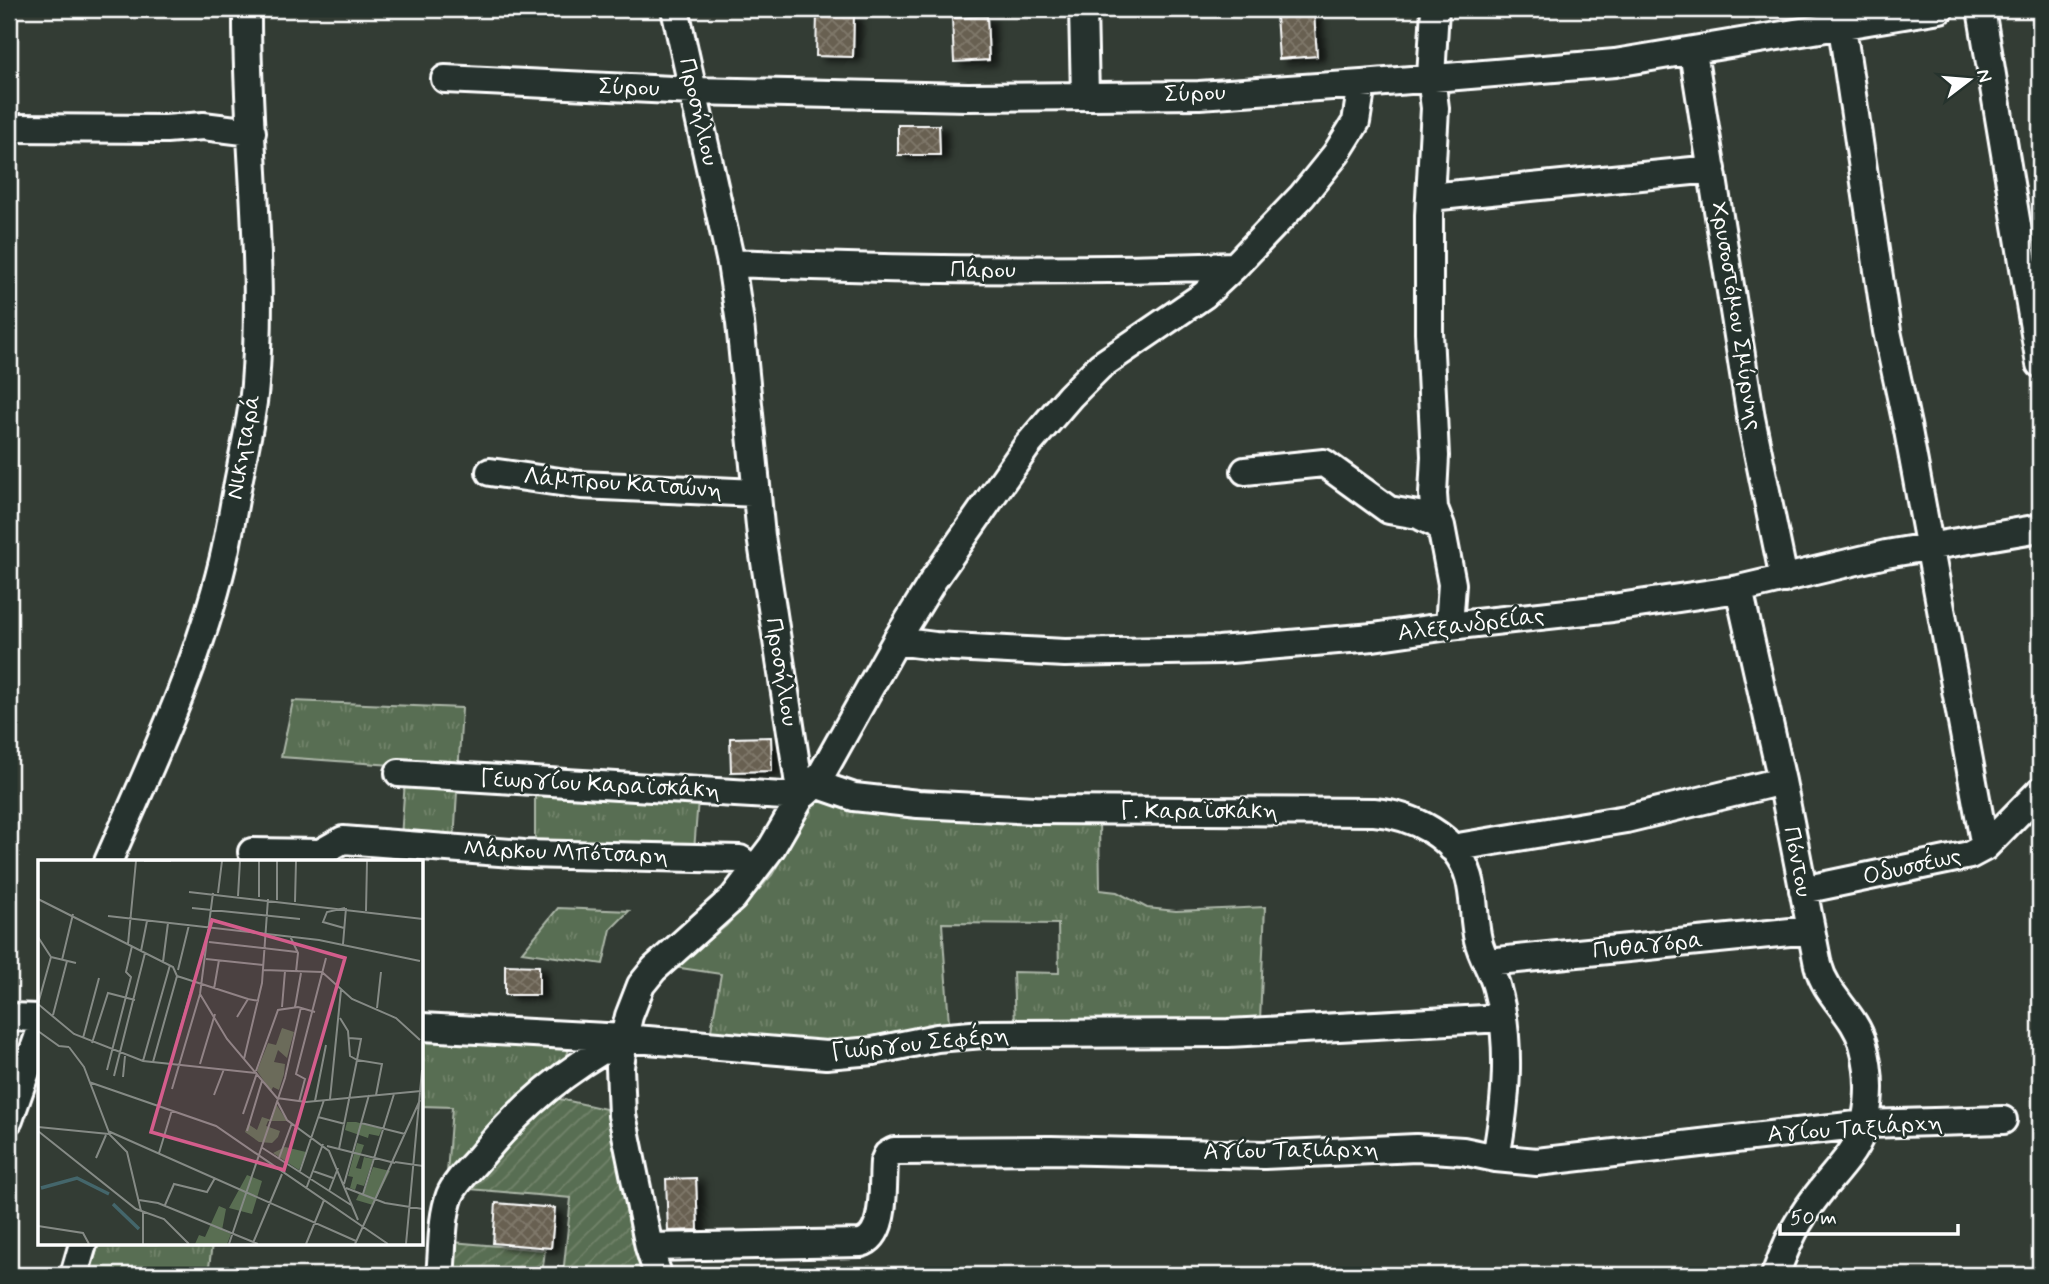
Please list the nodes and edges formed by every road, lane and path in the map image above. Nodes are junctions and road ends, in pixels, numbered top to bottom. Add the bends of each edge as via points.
1 (247, 9) edge
2 (675, 9) edge
3 (1083, 9) edge
4 (1435, 9) edge
5 (1940, 9) edge
6 (1981, 9) edge
7 (1842, 27) junction
8 (1693, 52) junction
9 (1431, 77) junction
10 (445, 79) dead end
11 (1362, 84) junction
12 (693, 91) junction
13 (1085, 96) junction
14 (9, 128) edge
15 (252, 132) junction
16 (1712, 169) junction
17 (1430, 197) junction
18 (731, 263) junction
19 (1235, 266) junction
20 (2040, 363) edge
21 (1245, 471) dead end
22 (490, 472) dead end
23 (757, 493) junction
24 (1441, 526) junction
25 (2040, 528) edge
26 (1930, 546) junction
27 (1784, 579) junction
28 (1739, 589) junction
29 (1449, 626) junction
30 (895, 641) junction
31 (399, 773) dead end
32 (1782, 781) junction
33 (809, 791) junction
34 (2040, 791) edge
35 (1984, 847) junction
36 (1452, 848) junction
37 (252, 852) dead end
38 (109, 860) edge
39 (754, 870) junction
40 (1803, 890) junction
41 (1810, 930) junction
42 (1487, 962) junction
43 (9, 1017) edge
44 (38, 1018) edge
45 (1503, 1018) junction
46 (424, 1027) edge
47 (38, 1038) edge
48 (624, 1038) junction
49 (9, 1120) edge
50 (2003, 1120) dead end
51 (1865, 1124) junction
52 (1496, 1158) junction
53 (433, 1237) edge
54 (82, 1246) edge
55 (649, 1247) junction
56 (74, 1275) edge
57 (440, 1275) edge
58 (658, 1275) edge
59 (1775, 1275) edge

1 - 15 street, Νικηταρά
2 - 12 street, Προσήλιου
3 - 13 street
4 - 9 street
5 - 7 street, Σύρου
6 - 20 street
7 - 8 street, Σύρου
7 - 26 street via 1887,331
8 - 9 street, Σύρου via 1615,63
8 - 16 street, Χρυσοστόμου Σμύρνης
9 - 11 street, Σύρου
9 - 17 street via 1435,108
10 - 12 street, Σύρου
11 - 13 street, Σύρου via 1199,95
11 - 19 street via 1356,122 1336,154
12 - 13 street, Σύρου
12 - 18 street, Προσήλιου
14 - 15 street via 166,130 203,126
15 - 38 street, Νικηταρά via 258,309 255,387 223,561 167,732
16 - 17 street
16 - 27 street, Χρυσοστόμου Σμύρνης via 1751,418
17 - 24 street via 1433,494
18 - 19 street, Πάρου via 995,271
18 - 23 street, Προσήλιου
19 - 30 street via 1196,301 1100,366 1070,396 1004,476
21 - 24 street via 1324,463 1390,510 1418,515
22 - 23 street, Λάμπρου Κατσώνη via 580,485
23 - 33 street, Προσήλιου
24 - 29 street via 1452,584
25 - 26 street, Αλεξανδρείας
26 - 27 street, Αλεξανδρείας
26 - 35 street
27 - 28 street, Αλεξανδρείας
28 - 29 street, Αλεξανδρείας
28 - 32 street, Πόντου
29 - 30 street, Αλεξανδρείας via 1219,650 1065,653
30 - 33 street
31 - 33 street, Γεωργίου Καραϊσκάκη
32 - 36 street via 1626,819
32 - 40 street, Πόντου
33 - 36 street, Γ. Καραϊσκάκη via 918,804 1035,810 1392,813 1417,822
33 - 39 street
34 - 35 street, Οδυσσέως
35 - 40 street, Οδυσσέως via 1944,862
36 - 42 street, Γ. Καραϊσκάκη via 1469,878 1478,941
37 - 39 street, Μάρκου Μπότσαρη via 320,853 343,840 524,854 740,859
39 - 48 street via 719,912 641,985
40 - 41 street, Πόντου
41 - 42 street, Πυθαγόρα
41 - 51 street, Πόντου via 1823,982 1854,1022 1863,1044 1869,1096
42 - 45 street, Γ. Καραϊσκάκη
43 - 44 street
45 - 48 street, Γιώργου Σεφέρη via 1228,1034 983,1034 825,1055
45 - 52 street, Γ. Καραϊσκάκη via 1506,1081
46 - 48 street, Γιώργου Σεφέρη
47 - 49 street
48 - 53 street via 573,1067 509,1122 454,1187
48 - 55 street via 622,1115
50 - 51 street, Αγίου Ταξιάρχη
51 - 52 street, Αγίου Ταξιάρχη via 1560,1161
51 - 59 street via 1850,1155 1802,1216
52 - 55 street, Αγίου Ταξιάρχη via 1416,1149 1264,1155 894,1151 884,1162 877,1231 868,1241
53 - 57 street
54 - 56 street
55 - 58 street

